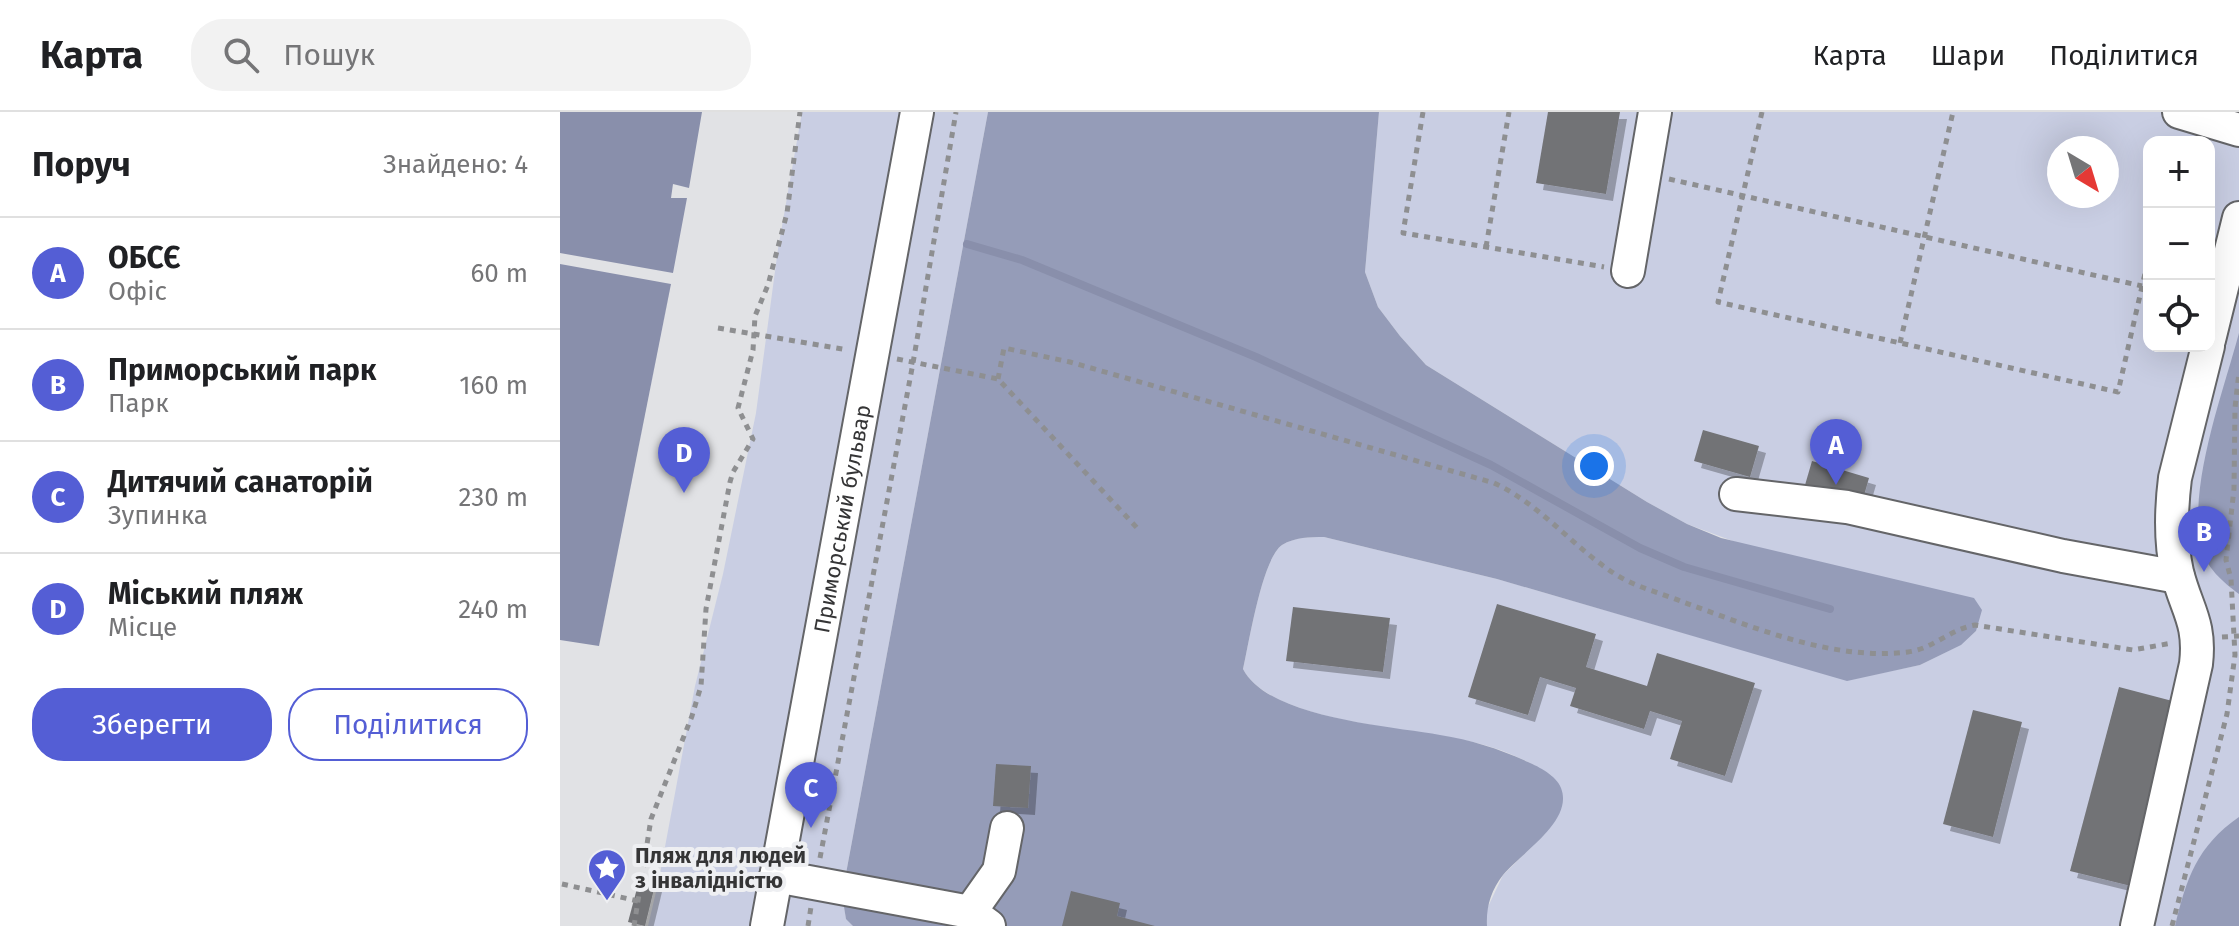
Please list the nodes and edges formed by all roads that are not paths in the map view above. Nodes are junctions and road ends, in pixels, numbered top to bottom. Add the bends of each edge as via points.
1 (917, 112) edge
2 (1655, 112) edge
3 (2179, 112) edge
4 (2239, 130) edge
5 (2239, 218) edge
6 (1628, 271) road end
7 (2215, 316) edge
8 (2206, 352) edge
9 (1736, 494) dead end
10 (2178, 577) junction
11 (1007, 828) dead end
12 (776, 876) junction
13 (980, 919) edge
14 (767, 926) edge
15 (2137, 926) edge

1 - 12 street, Приморський бульвар
2 - 6 street
3 - 4 street
5 - 7 street
8 - 10 street via 2175,478 2172,528
9 - 10 street via 1847,507
10 - 15 street via 2198,638 2196,664
11 - 13 street via 999,871
12 - 13 street
12 - 14 street, Приморський бульвар

